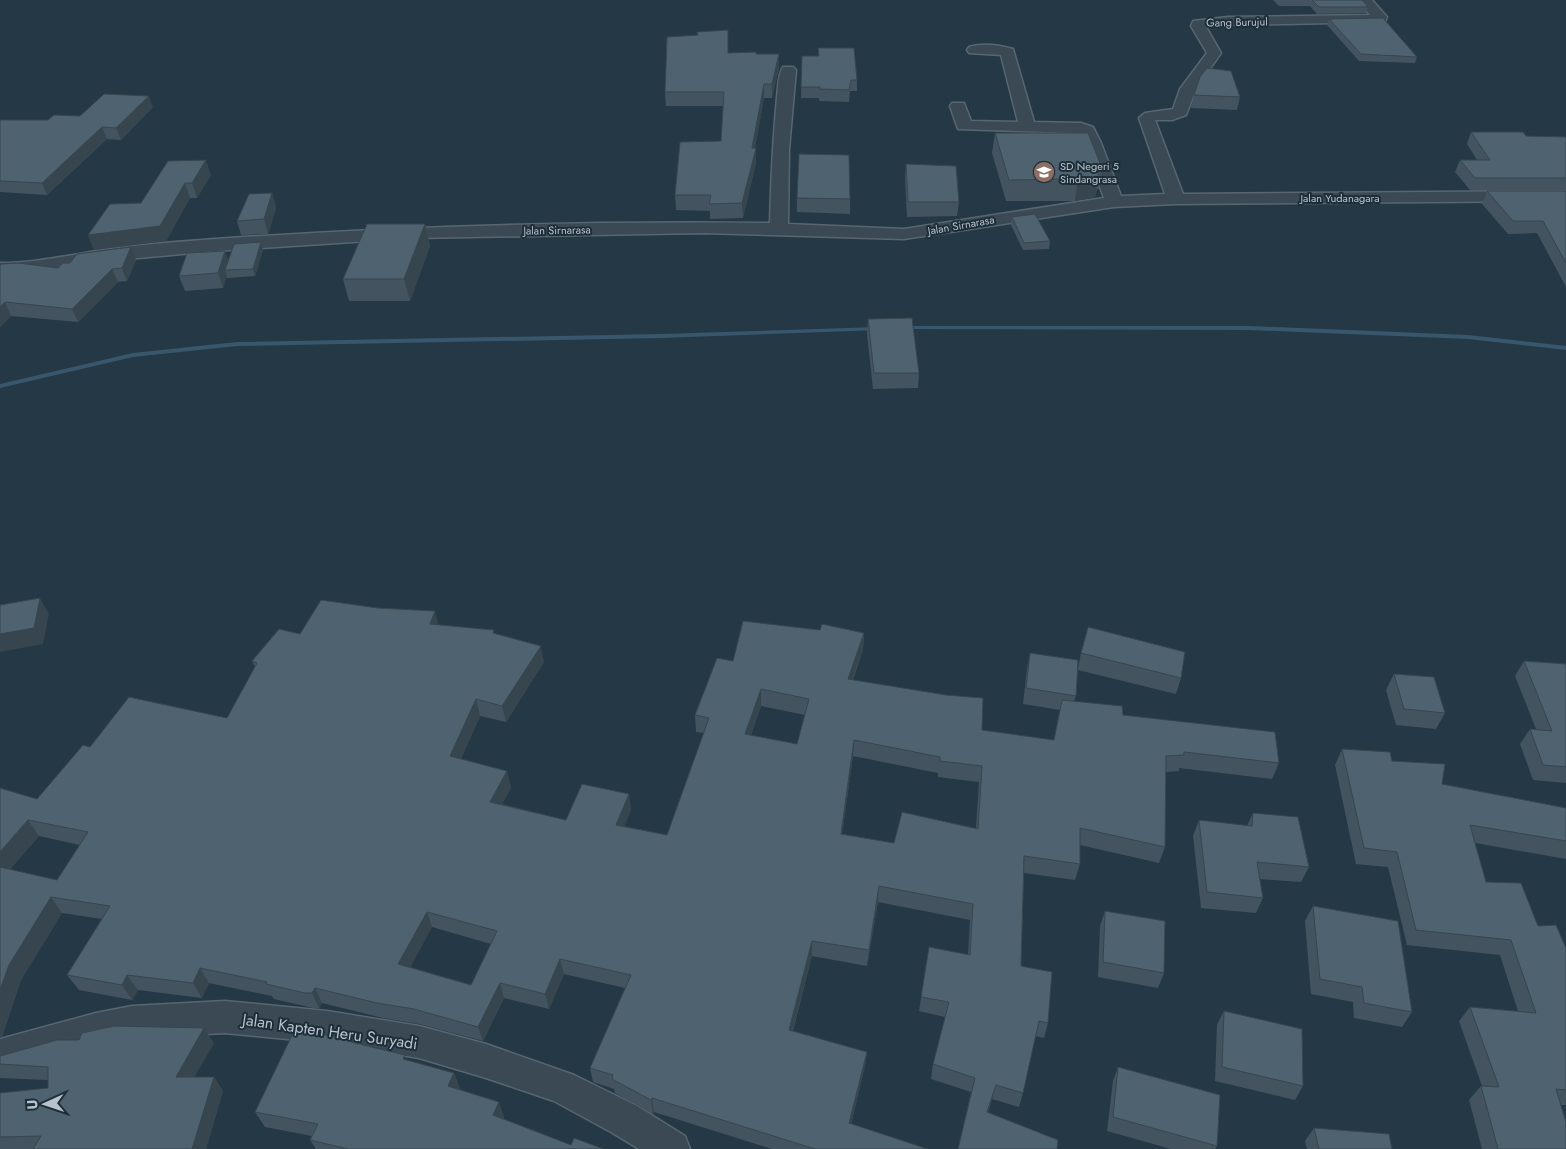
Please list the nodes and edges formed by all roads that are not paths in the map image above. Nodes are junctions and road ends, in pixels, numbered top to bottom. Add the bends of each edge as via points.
1 (1364, 0) edge
2 (974, 50) dead end
3 (788, 70) dead end
4 (958, 106) dead end
5 (1027, 127) junction
6 (1566, 196) edge
7 (1176, 199) junction
8 (1114, 202) junction
9 (779, 229) junction
10 (0, 269) edge
11 (0, 1056) edge
12 (672, 1149) edge

1 - 7 street, Gang Burujul via 1380,19 1198,24 1214,53 1188,89 1180,112 1147,118
2 - 5 street via 1008,52
3 - 9 street via 778,176
4 - 5 street via 964,126
5 - 8 street via 1086,130
6 - 7 street, Jalan Yudanagara
7 - 8 street, Jalan Yudanagara
8 - 9 street, Jalan Sirnarasa via 904,234
9 - 10 street, Jalan Sirnarasa via 414,233 215,244 19,270
11 - 12 street, Jalan Kapten Heru Suryadi via 132,1022 225,1017 328,1027 419,1042 486,1061 562,1088 624,1119

